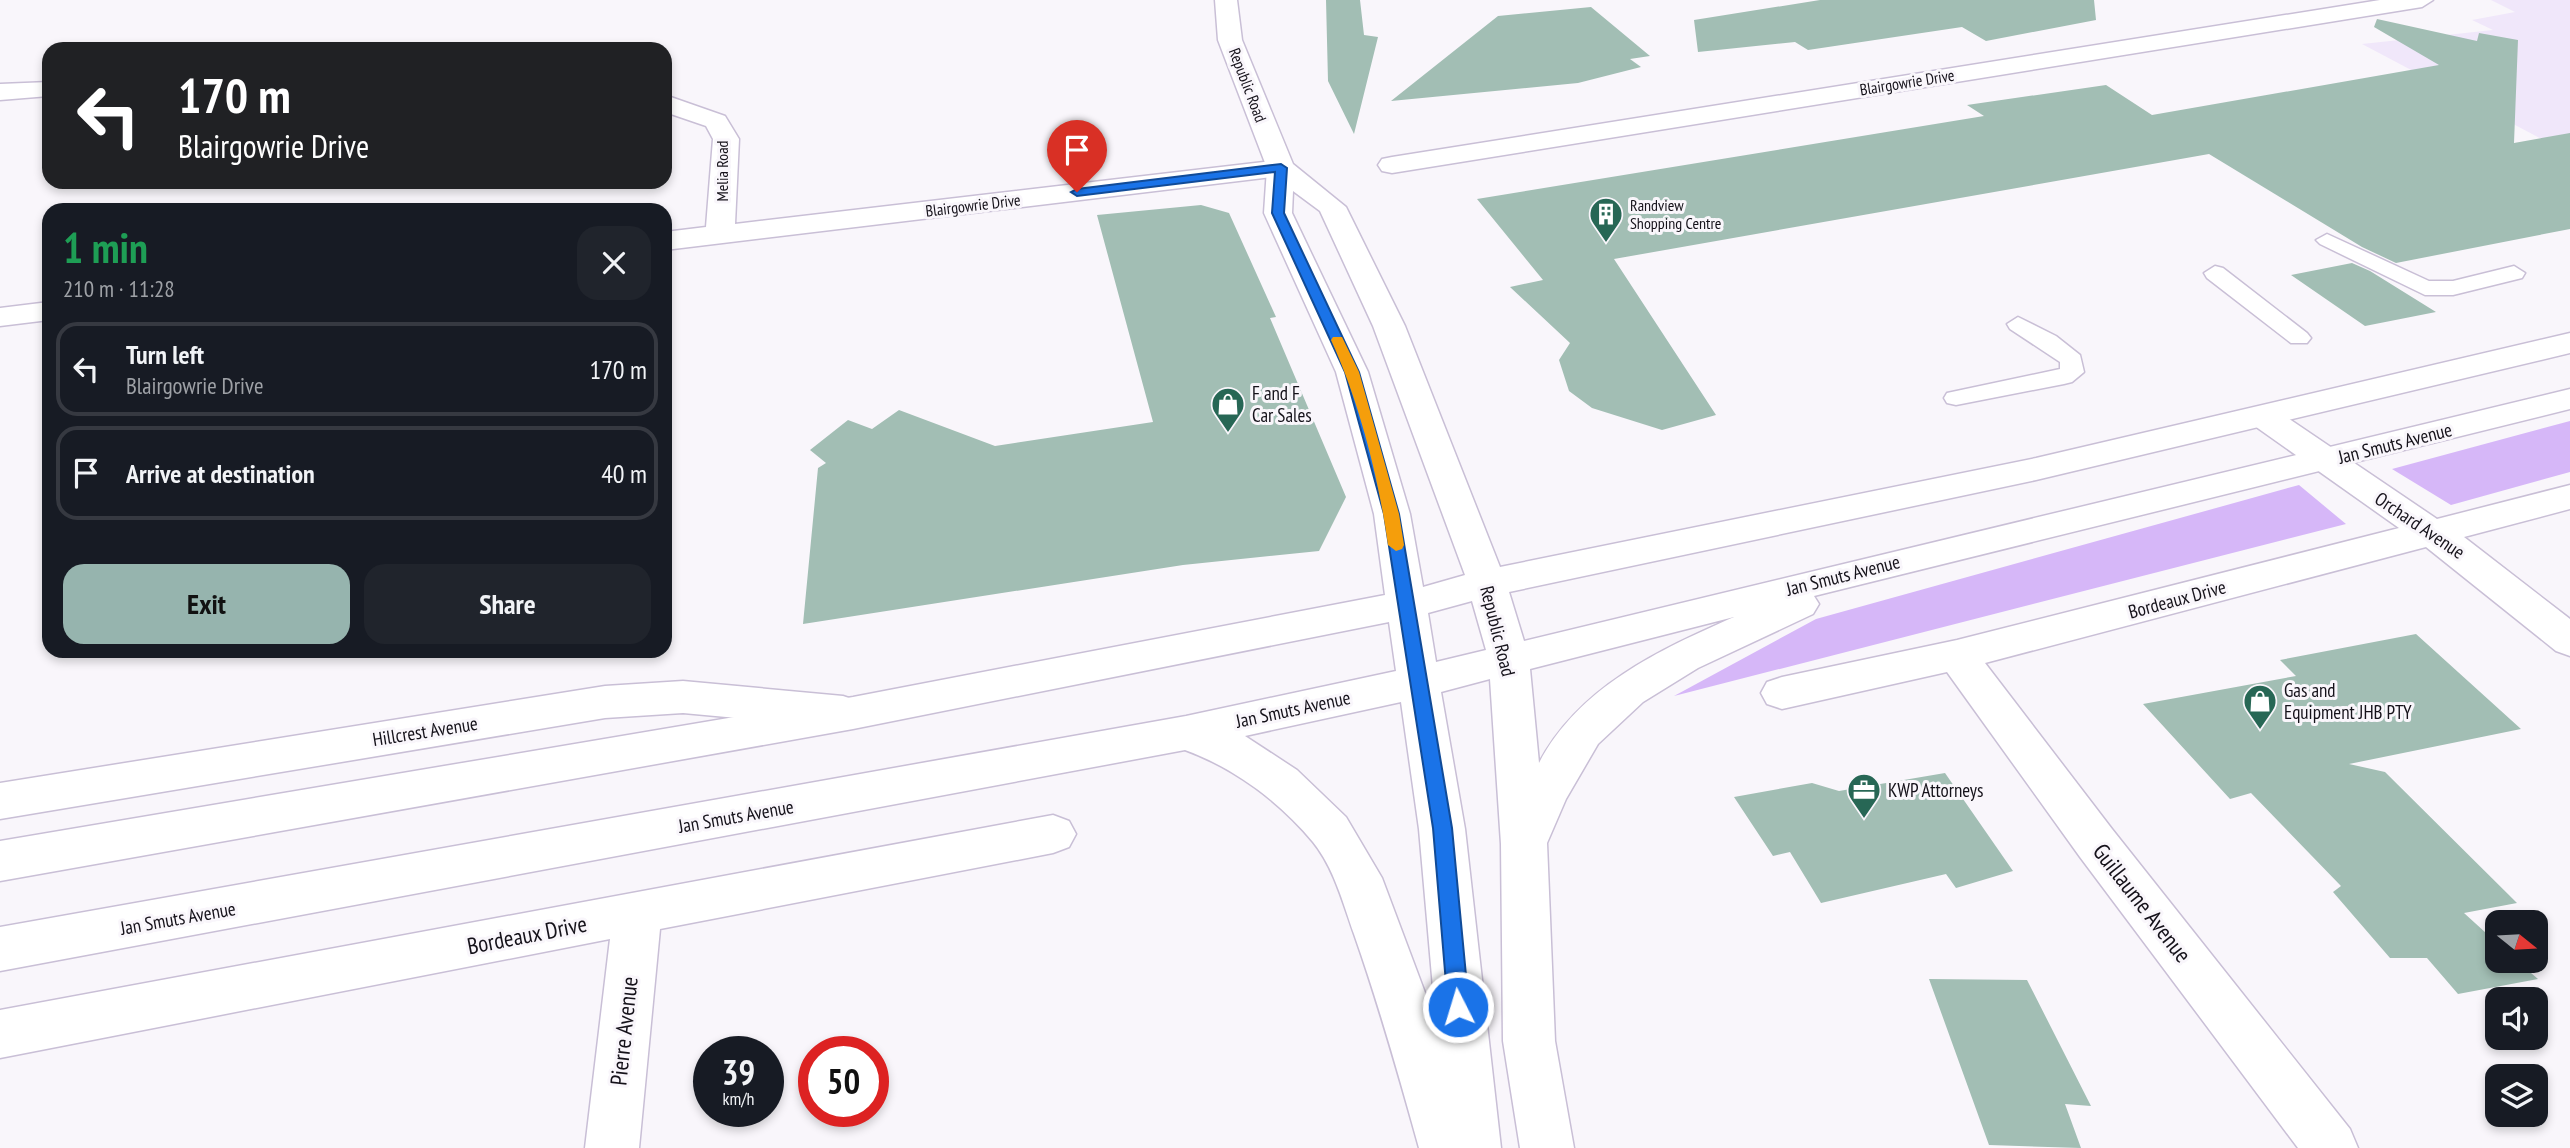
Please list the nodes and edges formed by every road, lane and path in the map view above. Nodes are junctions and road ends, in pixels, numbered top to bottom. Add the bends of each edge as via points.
1 (1226, 0) edge
2 (2422, 0) edge
3 (2365, 3) edge
4 (42, 89) edge
5 (0, 92) edge
6 (672, 105) edge
7 (1392, 165) dead end
8 (1281, 168) junction
9 (720, 235) junction
10 (672, 240) edge
11 (2327, 240) dead end
12 (2215, 273) dead end
13 (2514, 273) dead end
14 (42, 312) edge
15 (0, 317) edge
16 (2018, 324) dead end
17 (2299, 338) dead end
18 (2570, 343) edge
19 (1956, 398) dead end
20 (2570, 399) edge
21 (2264, 417) junction
22 (2324, 461) junction
23 (2570, 497) edge
24 (2430, 533) junction
25 (1884, 565) junction
26 (1486, 583) junction
27 (1406, 605) junction
28 (2570, 641) edge
29 (1957, 655) junction
30 (1508, 660) junction
31 (1419, 682) junction
32 (1782, 693) dead end
33 (853, 713) junction
34 (1186, 733) junction
35 (0, 801) edge
36 (1054, 834) dead end
37 (1524, 844) junction
38 (0, 861) edge
39 (637, 915) junction
40 (0, 949) edge
41 (0, 1034) edge
42 (612, 1148) edge
43 (1446, 1148) edge
44 (1474, 1148) edge
45 (1547, 1148) edge
46 (2331, 1148) edge

1 - 8 main road, Republic Road via 1230,40
2 - 3 main road, Blairgowrie Drive
3 - 7 main road, Blairgowrie Drive
4 - 5 main road
6 - 9 main road, Melia Road via 716,121 726,139
8 - 9 main road, Blairgowrie Drive
8 - 26 main road, Republic Road via 1332,207 1389,326
8 - 27 main road, Republic Road via 1278,213 1352,372 1392,514
9 - 10 main road, Blairgowrie Drive
11 - 13 lane via 2425,288 2453,288
12 - 17 lane
14 - 15 main road
16 - 19 lane via 2072,360 2072,372
18 - 21 main road
20 - 22 main road, Jan Smuts Avenue
21 - 22 main road, Orchard Avenue
21 - 26 main road
22 - 24 main road, Orchard Avenue
22 - 25 main road, Jan Smuts Avenue
23 - 24 main road, Bordeaux Drive
24 - 28 main road, Orchard Avenue
24 - 29 main road, Bordeaux Drive
25 - 30 main road, Jan Smuts Avenue
25 - 37 main road via 1642,681 1584,731 1557,771
26 - 27 main road
26 - 30 main road, Republic Road
27 - 31 main road, Republic Road
27 - 33 main road
29 - 32 main road, Bordeaux Drive
29 - 46 main road, Guillaume Avenue
30 - 31 main road, Jan Smuts Avenue
30 - 37 main road, Republic Road
31 - 34 main road, Jan Smuts Avenue
31 - 44 main road, Republic Road via 1442,828
33 - 35 main road, Hillcrest Avenue via 683,697 606,702
33 - 38 main road
34 - 40 main road, Jan Smuts Avenue
34 - 43 main road via 1234,750 1281,783 1330,830 1358,878 1411,1024
36 - 39 main road, Bordeaux Drive
37 - 45 main road, Republic Road via 1530,1041
39 - 41 main road, Bordeaux Drive
39 - 42 main road, Pierre Avenue

